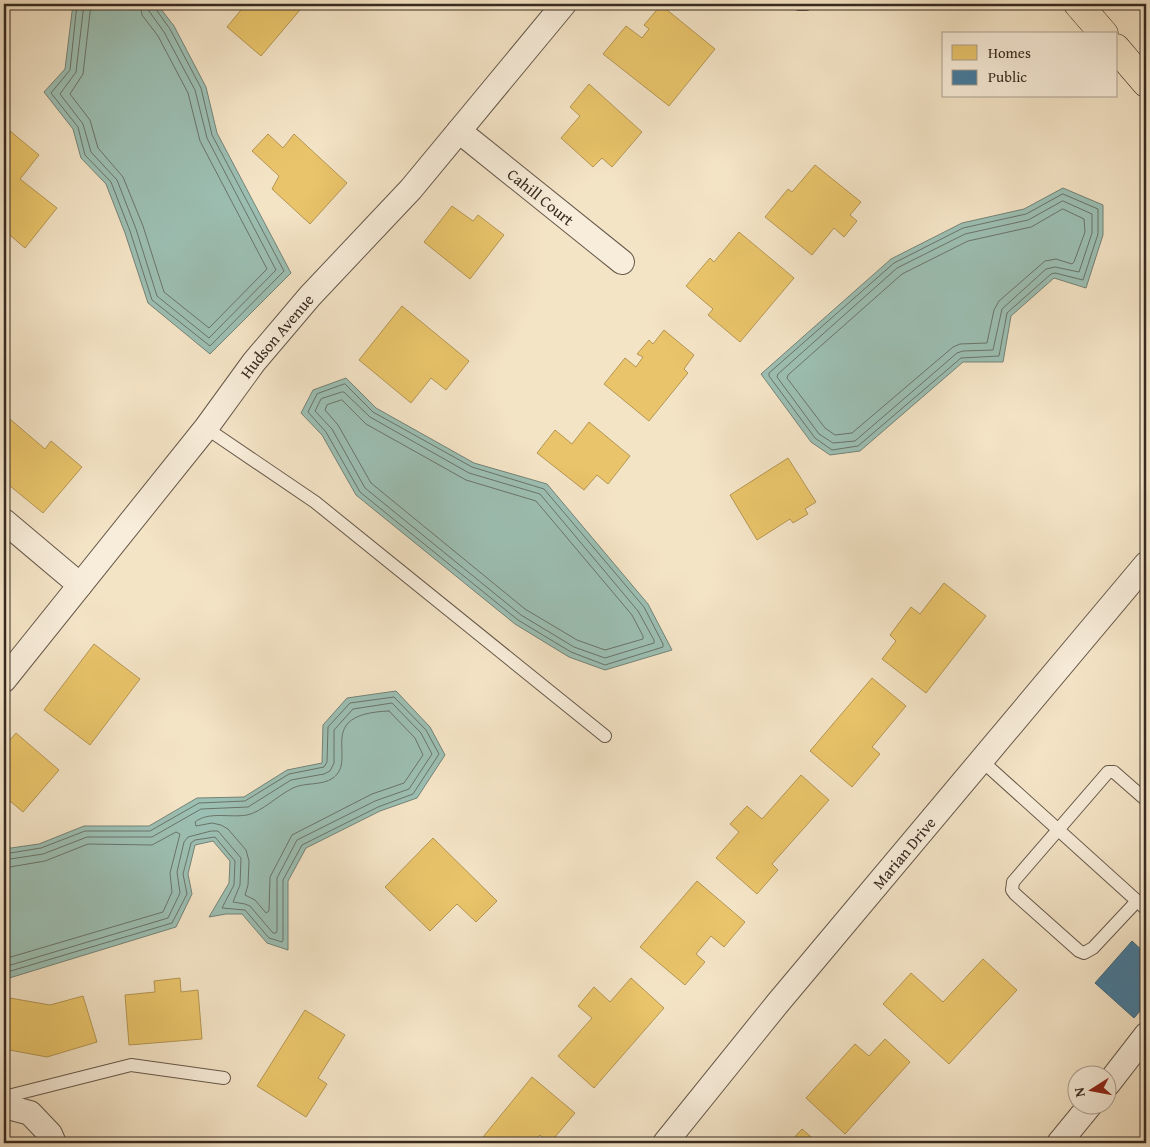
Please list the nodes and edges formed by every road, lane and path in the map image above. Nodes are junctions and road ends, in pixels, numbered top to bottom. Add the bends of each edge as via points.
1 (564, 4) edge
2 (799, 4) edge
3 (806, 4) edge
4 (1078, 4) edge
5 (1102, 32) edge
6 (1118, 50) edge
7 (1146, 83) edge
8 (459, 131) junction
9 (622, 262) dead end
10 (206, 428) junction
11 (4, 521) edge
12 (1146, 564) edge
13 (80, 585) junction
14 (4, 680) edge
15 (605, 736) dead end
16 (982, 761) junction
17 (1146, 800) edge
18 (1058, 828) junction
19 (1142, 905) edge
20 (1146, 1035) edge
21 (1118, 1071) edge
22 (224, 1078) dead end
23 (4, 1097) edge
24 (4, 1106) edge
25 (1083, 1114) edge
26 (54, 1143) edge
27 (665, 1143) edge
28 (1059, 1143) edge

1 - 8 street, Hudson Avenue
2 - 3 lane
4 - 5 main road
6 - 7 main road
8 - 9 street, Cahill Court
8 - 10 street, Hudson Avenue via 411,189 310,296 254,362
10 - 13 street, Hudson Avenue
10 - 15 lane via 315,502
11 - 13 street
12 - 16 street, Marian Drive
13 - 14 street, Hudson Avenue
16 - 18 lane
16 - 27 street, Marian Drive via 777,1004
17 - 18 lane via 1114,772 1108,772
18 - 19 lane
18 - 19 lane via 1013,882 1015,894 1084,953
20 - 21 street
22 - 23 lane via 131,1064
24 - 26 street via 30,1113
25 - 28 street

